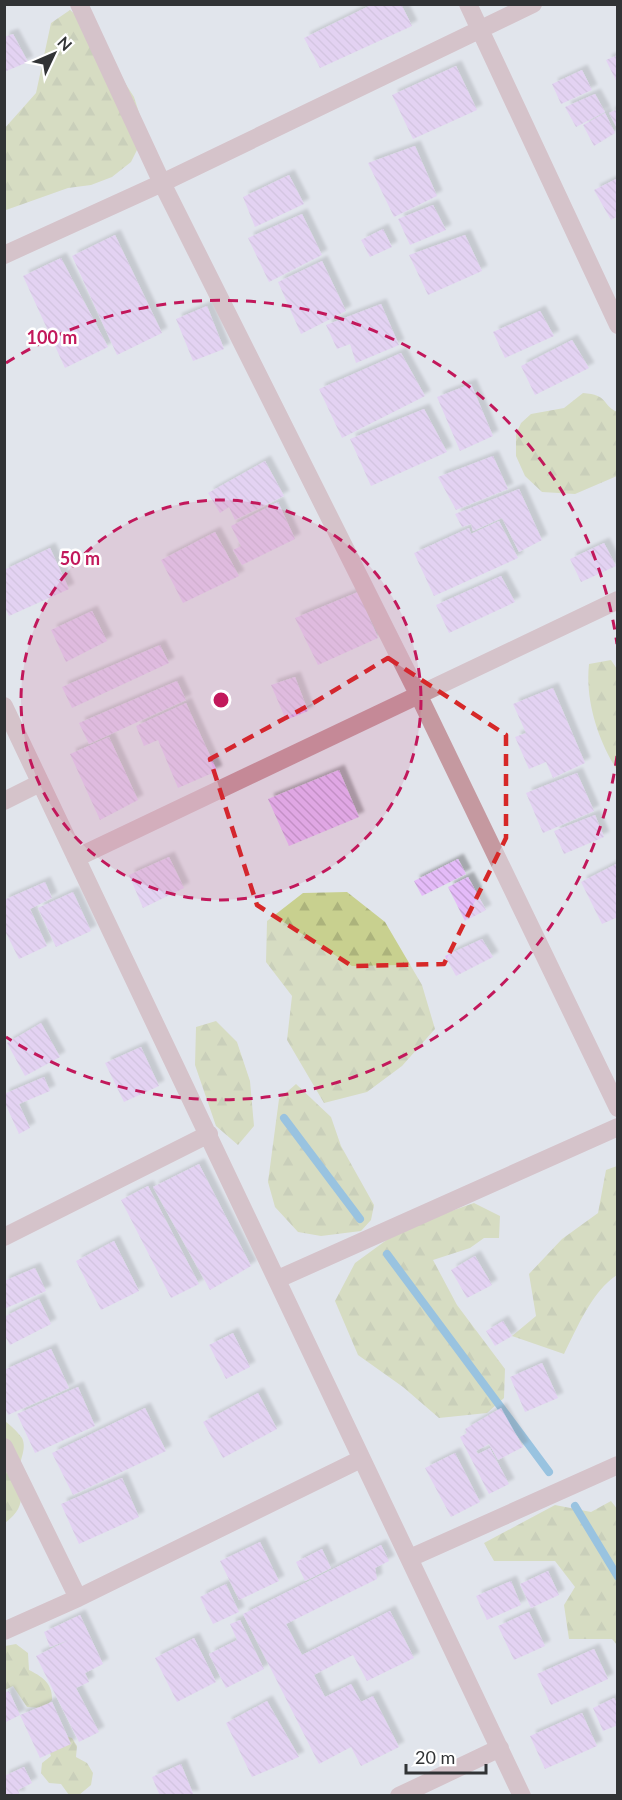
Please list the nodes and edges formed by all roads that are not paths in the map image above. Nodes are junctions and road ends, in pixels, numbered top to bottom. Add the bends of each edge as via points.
1 (79, 4) edge
2 (468, 4) edge
3 (533, 4) edge
4 (479, 30) junction
5 (162, 183) junction
6 (4, 255) edge
7 (618, 325) edge
8 (618, 600) edge
9 (419, 696) junction
10 (4, 706) edge
11 (40, 783) junction
12 (4, 801) edge
13 (76, 858) junction
14 (618, 1107) edge
15 (618, 1127) edge
16 (209, 1134) junction
17 (4, 1237) edge
18 (278, 1279) junction
19 (4, 1447) edge
20 (361, 1459) junction
21 (618, 1465) edge
22 (410, 1558) junction
23 (78, 1598) junction
24 (4, 1631) edge
25 (500, 1748) junction
26 (399, 1796) edge
27 (522, 1796) edge

1 - 5 street
2 - 4 street
3 - 4 street
4 - 5 street
4 - 7 street
5 - 6 street
5 - 9 street
8 - 9 street
9 - 13 street
9 - 14 street
10 - 11 street
11 - 12 street
11 - 13 street
13 - 16 street
15 - 18 street
16 - 17 street
16 - 18 street
18 - 20 street
19 - 23 street
20 - 22 street
20 - 23 street
21 - 22 street
22 - 25 street
23 - 24 street
25 - 26 street
25 - 27 street

